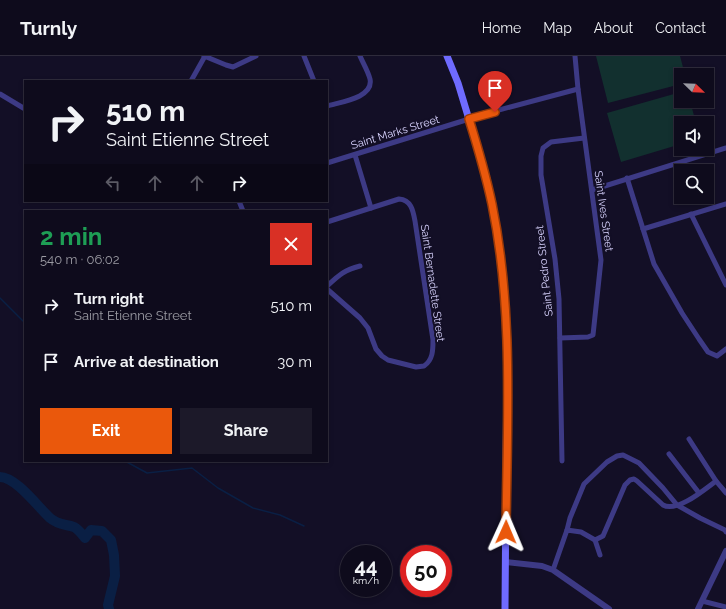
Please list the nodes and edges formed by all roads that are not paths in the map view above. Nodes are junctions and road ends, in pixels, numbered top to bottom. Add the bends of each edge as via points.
1 (205, 56) edge
2 (256, 56) edge
3 (304, 56) edge
4 (360, 56) edge
5 (447, 56) edge
6 (575, 56) edge
7 (192, 80) edge
8 (314, 80) edge
9 (578, 89) junction
10 (0, 94) edge
11 (328, 106) edge
12 (24, 107) edge
13 (469, 119) junction
14 (584, 138) junction
15 (726, 148) edge
16 (355, 155) junction
17 (328, 163) edge
18 (627, 178) junction
19 (592, 190) junction
20 (726, 204) edge
21 (371, 208) junction
22 (691, 214) junction
23 (328, 222) edge
24 (643, 229) junction
25 (360, 266) dead end
26 (726, 285) edge
27 (328, 286) edge
28 (328, 288) edge
29 (560, 338) junction
30 (726, 349) edge
31 (689, 439) dead end
32 (669, 454) dead end
33 (562, 461) dead end
34 (716, 480) junction
35 (699, 493) junction
36 (726, 493) edge
37 (677, 505) junction
38 (568, 530) junction
39 (726, 532) edge
40 (595, 540) junction
41 (726, 551) edge
42 (600, 554) dead end
43 (505, 562) junction
44 (723, 563) edge
45 (554, 570) junction
46 (702, 601) junction
47 (726, 607) edge
48 (505, 609) edge
49 (609, 609) edge
50 (698, 609) edge

1 - 2 street via 233,67
1 - 7 street
3 - 8 street
4 - 11 street via 370,80 368,90 361,96
5 - 13 main road
6 - 9 street, Saint Ives Street
9 - 13 street, Saint Marks Street
9 - 14 street, Saint Ives Street
10 - 12 street
13 - 16 street, Saint Marks Street
13 - 43 main road via 492,205 504,284 507,357
14 - 19 street, Saint Ives Street
14 - 29 street, Saint Pedro Street via 551,142 541,153 542,179 558,291
15 - 18 street
16 - 17 street, Saint Marks Street
16 - 21 street
18 - 19 street
18 - 24 street
19 - 29 street, Saint Ives Street via 601,260 594,332 590,337
20 - 22 street
21 - 23 street
21 - 28 street, Saint Bernadette Street via 399,199 407,201 412,209 432,340 432,355 429,362 416,367 382,356 376,349 368,328
22 - 24 street
22 - 26 street
24 - 30 street via 654,264 706,349 710,354 717,356
25 - 27 street via 342,272
29 - 33 street, Saint Pedro Street
31 - 34 street
32 - 35 street
34 - 35 street
34 - 36 street
35 - 37 street
37 - 38 street via 639,463 623,455 617,456 584,484 570,518
37 - 39 street
37 - 40 street via 664,505 632,479 625,485 604,536
38 - 40 street via 581,532
38 - 45 street
40 - 42 street
41 - 44 street
43 - 45 street via 542,566
43 - 48 main road
44 - 46 street
45 - 49 street
46 - 47 street
46 - 50 street

